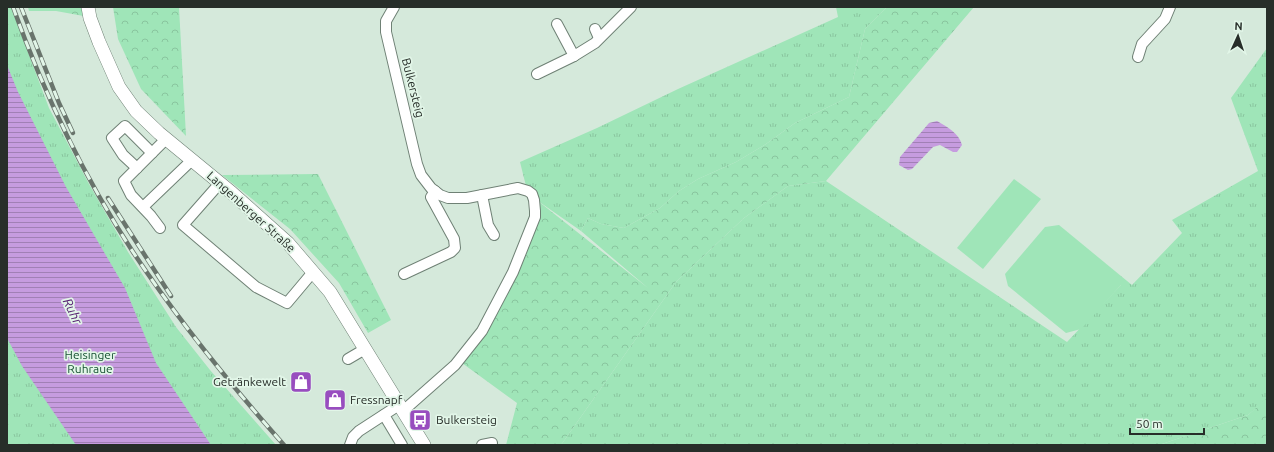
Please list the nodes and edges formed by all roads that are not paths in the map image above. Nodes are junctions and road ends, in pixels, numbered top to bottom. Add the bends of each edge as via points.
1 (88, 7) edge
2 (394, 7) edge
3 (631, 7) edge
4 (1170, 7) edge
5 (557, 24) dead end
6 (574, 56) junction
7 (1138, 57) dead end
8 (537, 74) dead end
9 (166, 139) junction
10 (152, 153) junction
11 (192, 160) junction
12 (137, 168) junction
13 (220, 183) junction
14 (435, 191) junction
15 (482, 195) junction
16 (143, 207) junction
17 (160, 228) dead end
18 (494, 235) dead end
19 (314, 272) junction
20 (404, 274) dead end
21 (365, 349) junction
22 (348, 359) dead end
23 (401, 408) junction
24 (384, 415) junction
25 (492, 443) dead end
26 (350, 445) edge
27 (402, 445) edge
28 (424, 445) edge
29 (482, 445) edge

1 - 9 main road, Langenberger Straße via 99,42 119,87 136,111
2 - 14 street, Bulkersteig via 386,21 386,32 417,164
3 - 6 street via 597,34 595,43
4 - 7 street via 1165,19 1142,44
5 - 6 street
6 - 8 street
9 - 10 street
9 - 11 main road, Langenberger Straße
10 - 12 street
10 - 12 street via 125,126 112,138 123,155
11 - 13 main road, Langenberger Straße
11 - 16 street
12 - 16 street via 124,181 131,195
13 - 19 main road, Langenberger Straße via 288,243
13 - 19 street via 183,225 256,287 287,303
14 - 15 street, Bulkersteig via 448,198 458,199
14 - 20 street via 431,197 454,239 455,248
15 - 18 street via 488,225
15 - 23 street, Bulkersteig via 523,188 534,200 535,217 513,272 482,331 455,365
16 - 17 street
19 - 21 main road, Langenberger Straße via 330,292
21 - 22 street
21 - 23 main road, Langenberger Straße
23 - 24 street
23 - 28 main road, Langenberger Straße
24 - 26 street via 359,431
24 - 27 street
25 - 29 street

